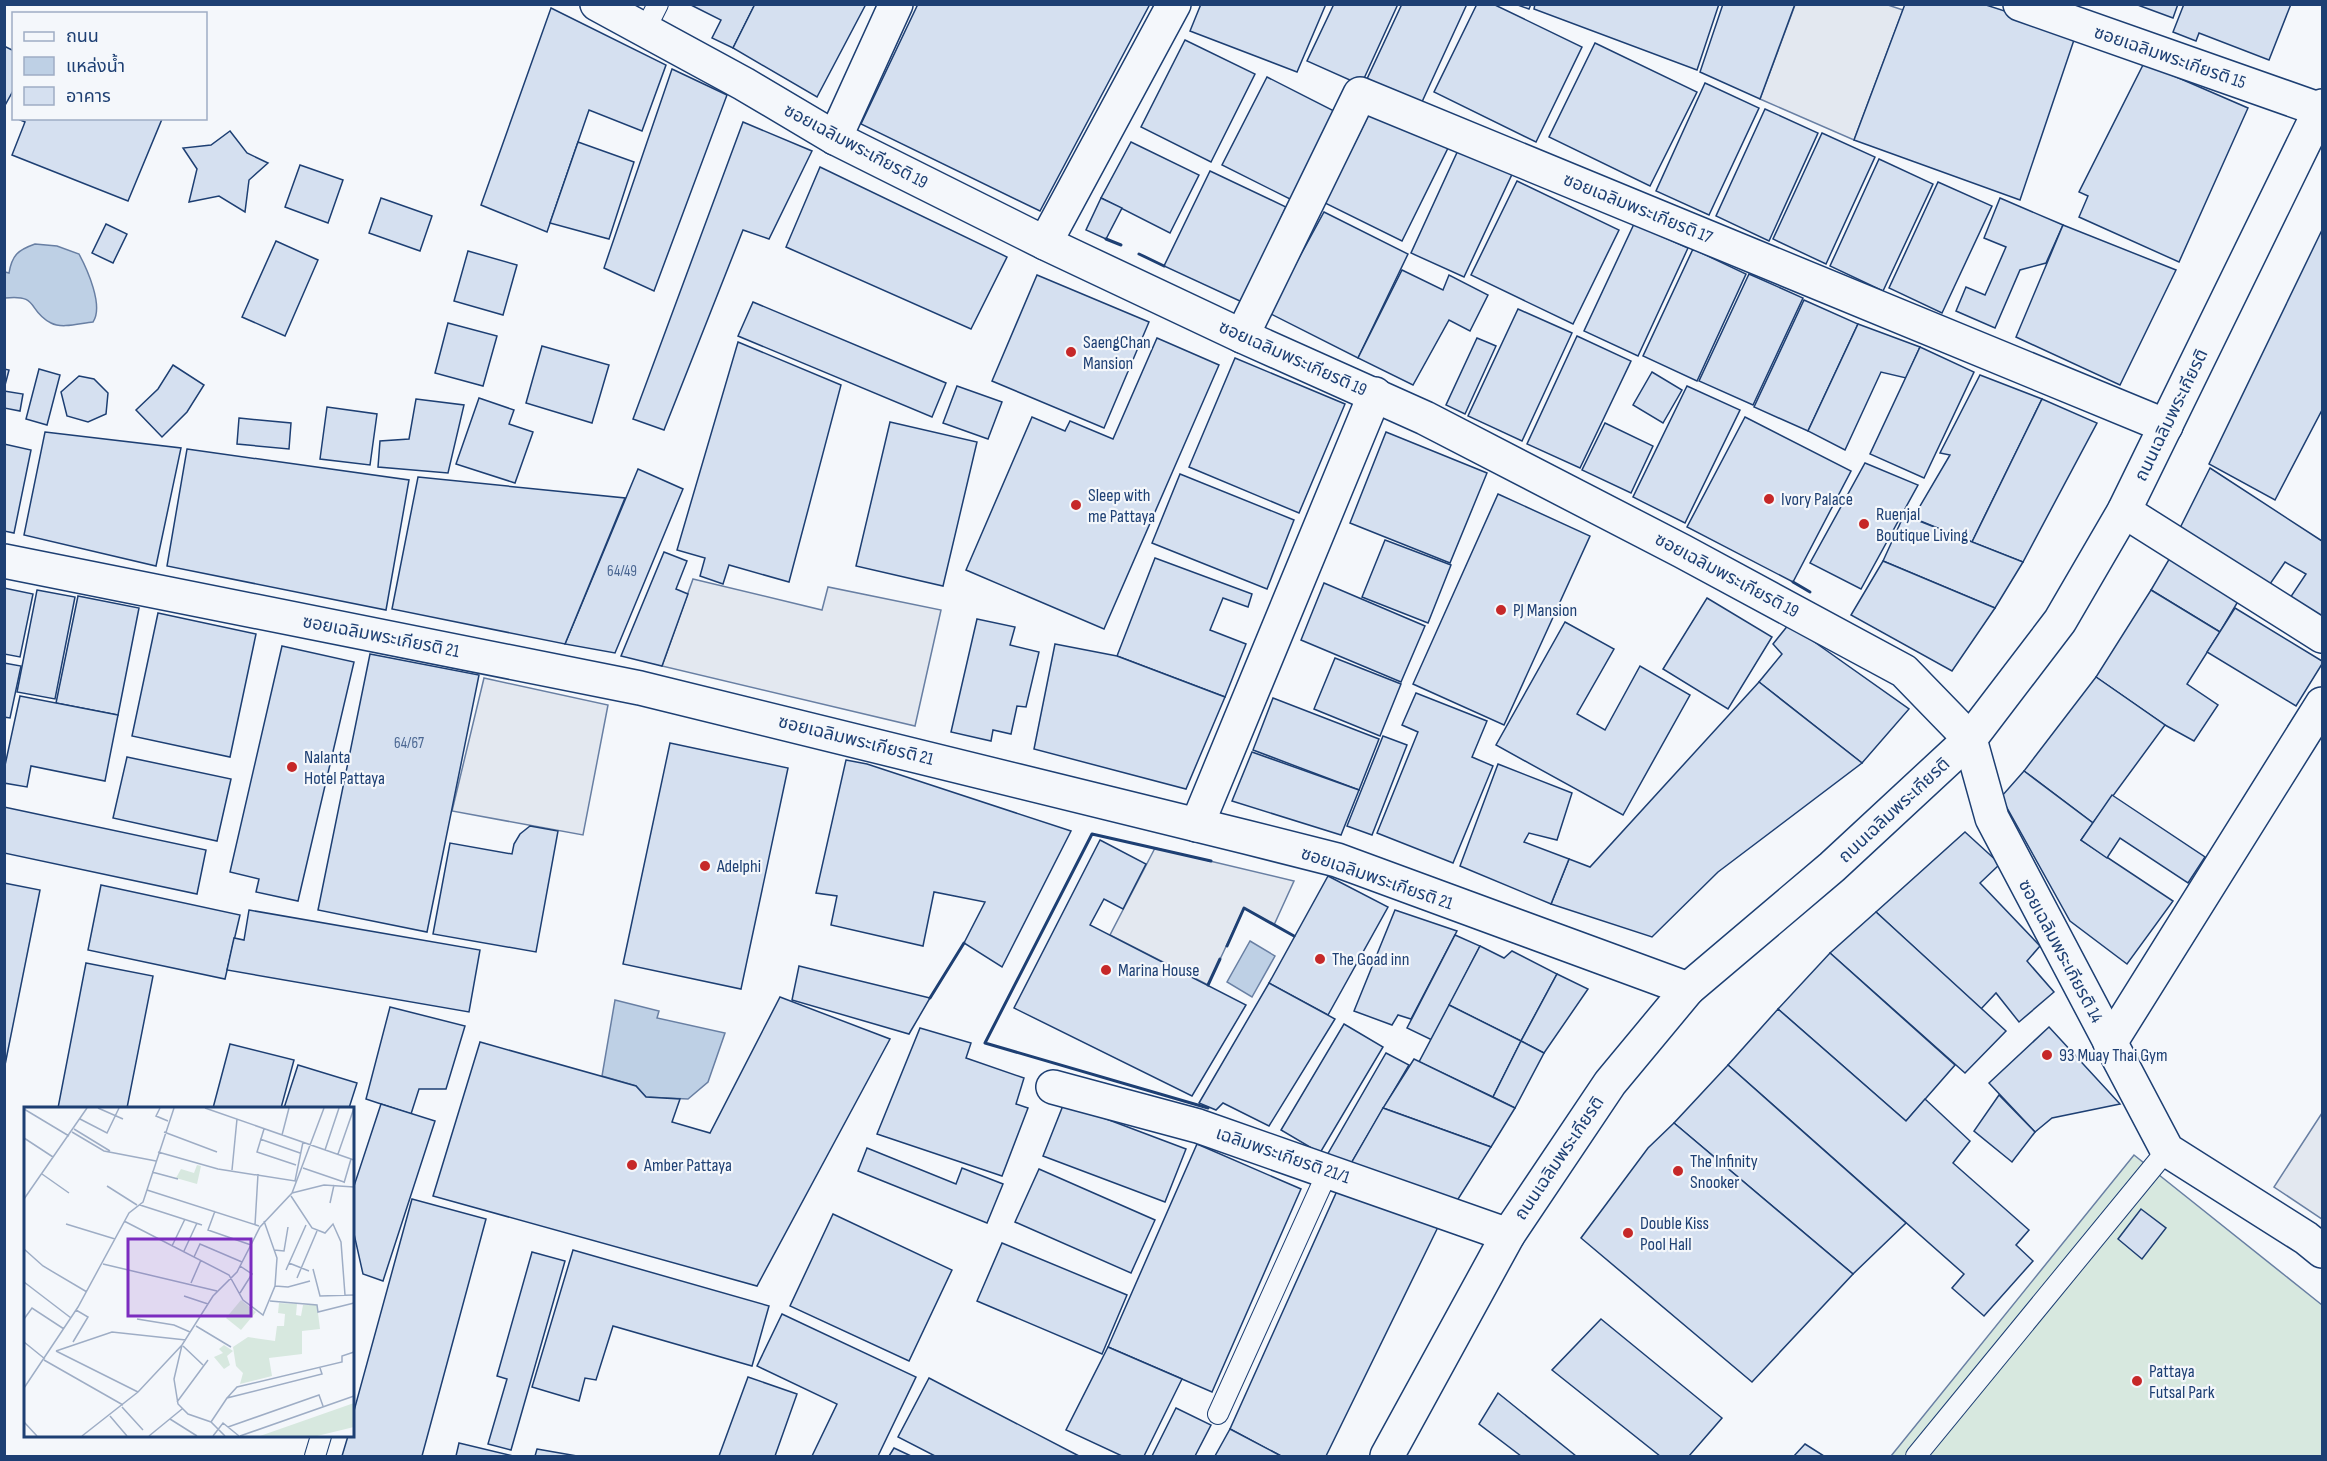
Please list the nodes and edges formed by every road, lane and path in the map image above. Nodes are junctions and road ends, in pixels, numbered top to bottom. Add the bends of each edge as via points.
1 (597, 4) edge
2 (896, 4) edge
3 (1173, 4) edge
4 (2020, 4) edge
5 (652, 17) edge
6 (2322, 108) edge
7 (835, 138) junction
8 (1045, 243) junction
9 (1242, 336) junction
10 (1375, 394) junction
11 (2166, 426) junction
12 (2124, 511) junction
13 (4, 561) edge
14 (2322, 636) edge
15 (2322, 704) edge
16 (1970, 739) junction
17 (1197, 825) junction
18 (1688, 989) junction
19 (2109, 1043) junction
20 (1053, 1087) dead end
21 (2167, 1150) junction
22 (1328, 1171) junction
23 (1508, 1235) junction
24 (2322, 1251) edge
25 (1218, 1414) dead end
26 (321, 1437) edge
27 (315, 1456) edge
28 (1387, 1456) edge
29 (1916, 1456) edge

1 - 5 street, ซอยเฉลิมพระเกียรติ 19
2 - 7 street
3 - 8 street
4 - 6 street, ซอยเฉลิมพระเกียรติ 15
5 - 7 street, ซอยเฉลิมพระเกียรติ 19 via 744,84
6 - 11 street, ถนนเฉลิมพระเกียรติ
7 - 8 street, ซอยเฉลิมพระเกียรติ 19
8 - 9 street, ซอยเฉลิมพระเกียรติ 19
9 - 10 street, ซอยเฉลิมพระเกียรติ 19
9 - 11 street, ซอยเฉลิมพระเกียรติ 17 via 1360,94
10 - 16 street, ซอยเฉลิมพระเกียรติ 19 via 1682,551 1904,671
10 - 17 street
11 - 12 street, ถนนเฉลิมพระเกียรติ
12 - 14 street
12 - 16 street, ถนนเฉลิมพระเกียรติ via 2060,621
13 - 17 street, ซอยเฉลิมพระเกียรติ 21 via 640,688
15 - 19 street
16 - 18 street, ถนนเฉลิมพระเกียรติ via 1832,867
16 - 19 street, ซอยเฉลิมพระเกียรติ 14 via 1992,818
17 - 18 street, ซอยเฉลิมพระเกียรติ 21 via 1337,860
18 - 23 street, ถนนเฉลิมพระเกียรติ via 1610,1083
19 - 21 street, ซอยเฉลิมพระเกียรติ 14
20 - 22 street, เฉลิมพระเกียรติ 21/1 via 1198,1126
21 - 24 street, ซอยเฉลิมพระเกียรติ 14
21 - 29 lane
22 - 23 street, เฉลิมพระเกียรติ 21/1
22 - 25 lane
23 - 28 street, ถนนเฉลิมพระเกียรติ
26 - 27 lane

